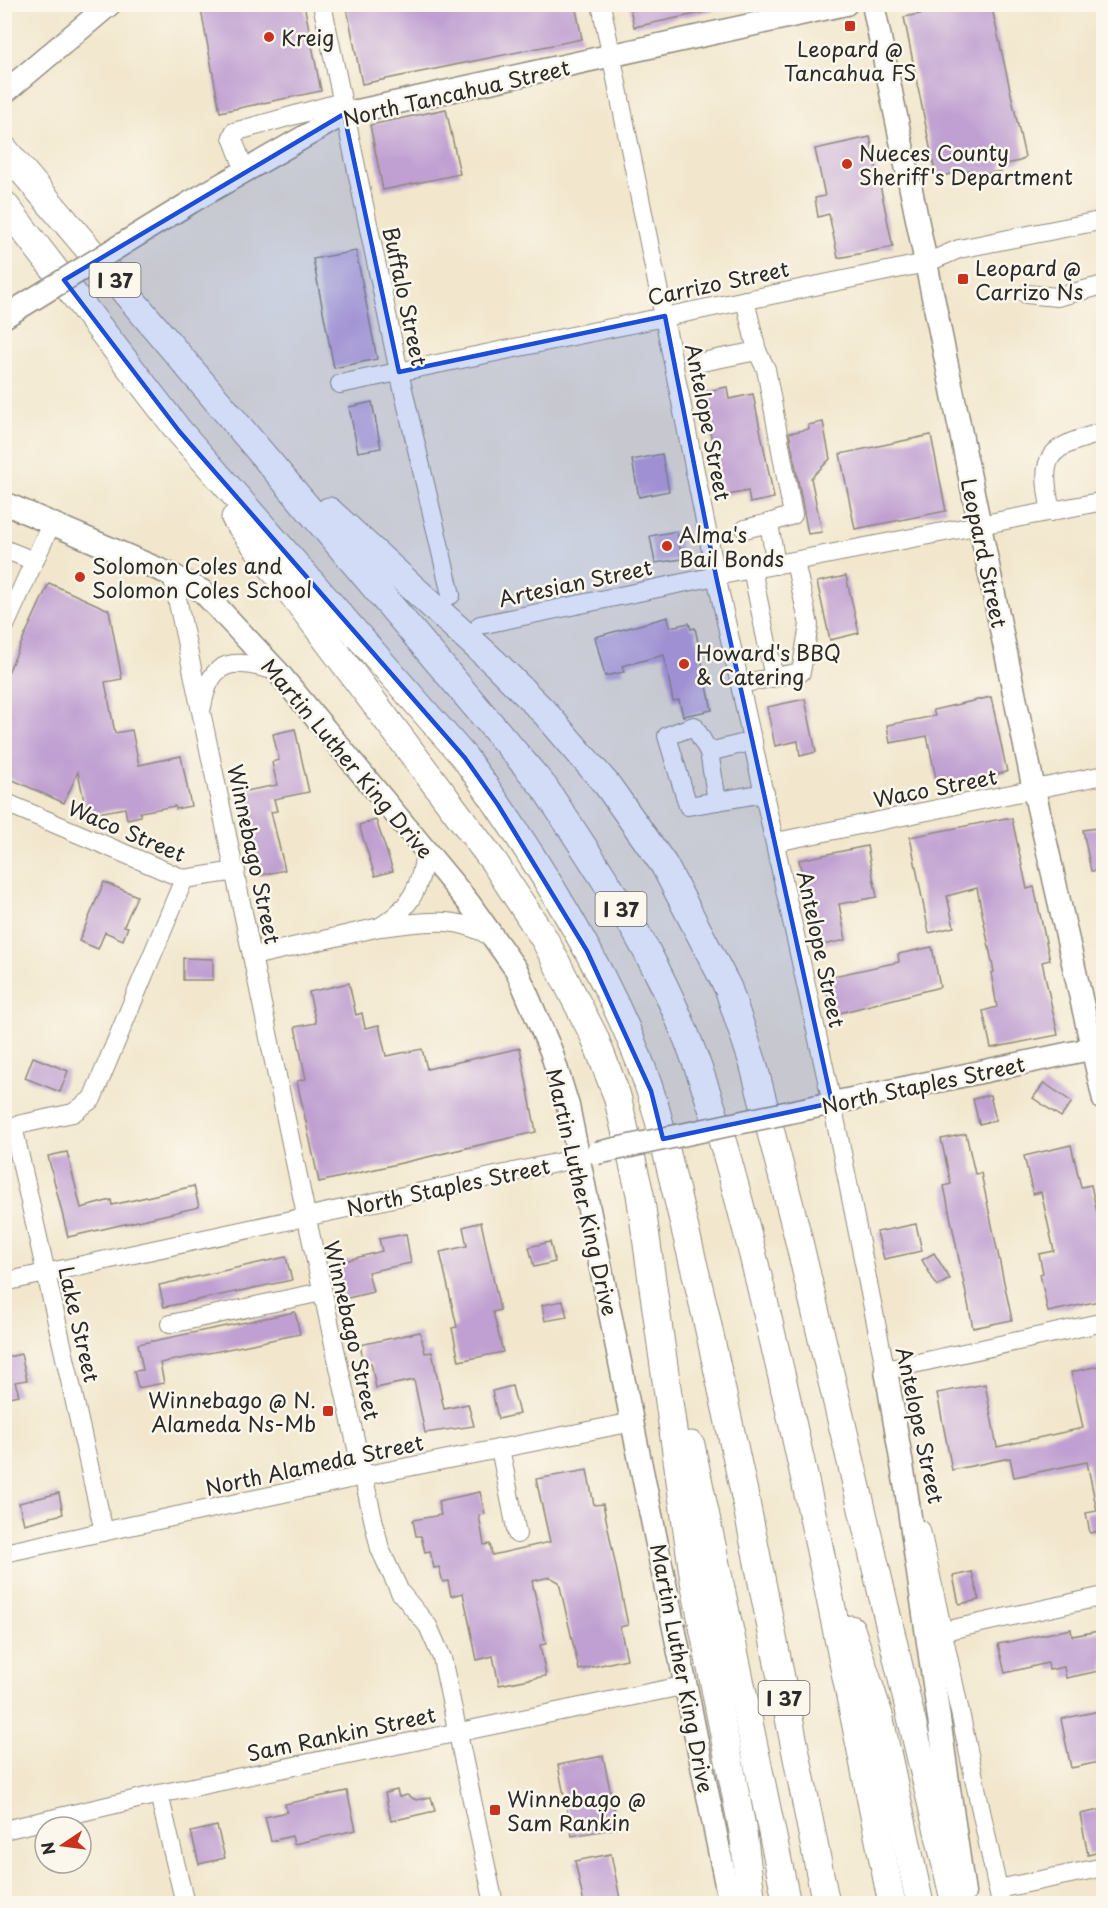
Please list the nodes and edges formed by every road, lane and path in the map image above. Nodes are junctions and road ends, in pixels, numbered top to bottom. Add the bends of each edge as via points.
1 (110, 4) edge
2 (322, 4) edge
3 (600, 4) edge
4 (846, 4) edge
5 (873, 4) edge
6 (611, 55) junction
7 (4, 93) edge
8 (343, 108) junction
9 (4, 149) edge
10 (245, 171) junction
11 (4, 204) edge
12 (1104, 220) edge
13 (926, 263) junction
14 (1104, 285) edge
15 (1026, 294) dead end
16 (745, 300) junction
17 (4, 316) edge
18 (665, 316) junction
19 (757, 351) junction
20 (702, 362) dead end
21 (399, 372) junction
22 (200, 382) junction
23 (340, 384) dead end
24 (179, 431) junction
25 (1104, 432) edge
26 (1104, 501) edge
27 (4, 503) edge
28 (1051, 512) junction
29 (769, 523) junction
30 (51, 524) junction
31 (980, 526) junction
32 (745, 529) dead end
33 (4, 549) edge
34 (34, 561) junction
35 (795, 562) junction
36 (776, 565) junction
37 (752, 569) junction
38 (172, 575) junction
39 (716, 576) junction
40 (13, 587) edge
41 (451, 595) dead end
42 (480, 626) dead end
43 (4, 628) edge
44 (277, 671) junction
45 (774, 678) junction
46 (740, 684) junction
47 (202, 711) junction
48 (753, 741) junction
49 (709, 752) junction
50 (1104, 776) edge
51 (1034, 790) junction
52 (765, 793) junction
53 (717, 801) junction
54 (4, 802) edge
55 (776, 842) junction
56 (425, 850) junction
57 (236, 871) junction
58 (184, 879) junction
59 (380, 927) junction
60 (496, 941) junction
61 (253, 956) junction
62 (1098, 1047) edge
63 (1104, 1100) edge
64 (832, 1103) junction
65 (4, 1110) edge
66 (13, 1126) junction
67 (588, 1155) junction
68 (639, 1194) junction
69 (305, 1216) junction
70 (45, 1274) junction
71 (4, 1282) edge
72 (322, 1292) junction
73 (1104, 1322) edge
74 (170, 1324) dead end
75 (885, 1370) junction
76 (633, 1422) junction
77 (500, 1448) junction
78 (363, 1476) junction
79 (812, 1514) junction
80 (104, 1532) junction
81 (518, 1534) dead end
82 (4, 1553) edge
83 (1104, 1596) edge
84 (944, 1631) junction
85 (687, 1685) junction
86 (459, 1731) junction
87 (159, 1794) junction
88 (4, 1830) edge
89 (1104, 1867) edge
90 (999, 1896) edge
91 (185, 1904) edge
92 (494, 1904) edge
93 (730, 1904) edge
94 (752, 1904) edge
95 (787, 1904) edge
96 (826, 1904) edge
97 (892, 1904) edge
98 (920, 1904) edge
99 (955, 1904) edge
100 (965, 1904) edge

1 - 7 main road
2 - 8 street, Buffalo Street
3 - 6 street, Antelope Street
4 - 6 main road, North Tancahua Street
5 - 13 main road, Leopard Street
6 - 8 main road, North Tancahua Street
6 - 18 street, Antelope Street
8 - 10 main road, North Tancahua Street
8 - 10 street via 314,109 234,132 232,137
8 - 21 street, Buffalo Street
9 - 22 highway, I 37
10 - 17 main road, North Tancahua Street, bridge
11 - 24 highway, I 37
12 - 13 street, Carrizo Street via 959,249
13 - 16 street, Carrizo Street
13 - 31 main road, Leopard Street
14 - 15 street via 1056,297
16 - 18 street, Carrizo Street
16 - 19 street
18 - 21 street, Carrizo Street
18 - 39 street, Antelope Street
19 - 20 street
19 - 29 street via 766,369 793,515
21 - 23 street, Carrizo Street
21 - 41 street, Buffalo Street
22 - 79 highway, I 37 via 544,787 656,969 690,1047 734,1180
22 - 99 highway via 353,535 546,714 608,786 664,865 728,988 753,1063 797,1233
24 - 68 highway via 225,505 494,862 545,940 594,1036 617,1096
24 - 96 highway, I 37 via 465,758 587,951 619,1018 651,1091 705,1312
25 - 28 street via 1073,440 1046,464 1044,476
26 - 28 street, Artesian Street
27 - 30 main road, Martin Luther King Drive
28 - 31 street, Artesian Street
29 - 32 street
29 - 36 street
30 - 34 street
30 - 38 main road, Martin Luther King Drive
31 - 35 street, Artesian Street
31 - 51 main road, Leopard Street
33 - 34 street
34 - 40 street
35 - 36 street, Artesian Street
35 - 45 street via 809,625 801,672
36 - 37 street, Artesian Street
37 - 39 street, Artesian Street
37 - 45 street
38 - 44 main road, Martin Luther King Drive via 202,591
38 - 47 street, Winnebago Street
39 - 42 street, Artesian Street
39 - 46 street, Antelope Street
40 - 43 street
44 - 47 street via 234,662 218,670 206,687
44 - 56 main road, Martin Luther King Drive
45 - 46 street
46 - 48 street, Antelope Street
47 - 57 street, Winnebago Street
48 - 49 street
48 - 52 street, Antelope Street
49 - 53 street
49 - 53 street via 694,726 668,736 688,806
50 - 51 street, Waco Street
51 - 55 street, Waco Street
51 - 62 main road, Leopard Street
52 - 53 street
52 - 55 street, Antelope Street
54 - 58 street, Waco Street
55 - 64 street, Antelope Street
56 - 59 street via 416,891 401,913
56 - 60 main road, Martin Luther King Drive
57 - 58 street, Waco Street
57 - 61 street, Winnebago Street
58 - 66 street via 92,1099 73,1113
59 - 60 street via 447,920 473,926
59 - 61 street
60 - 67 main road, Martin Luther King Drive via 517,971
61 - 69 street, Winnebago Street
62 - 63 main road, Leopard Street
62 - 64 main road, North Staples Street
64 - 67 main road, North Staples Street, bridge
64 - 75 street, Antelope Street
65 - 66 street, Lake Street
66 - 70 street, Lake Street
67 - 69 street, North Staples Street
67 - 76 main road, Martin Luther King Drive
68 - 94 highway via 694,1581 743,1832
68 - 95 highway
69 - 70 street, North Staples Street
69 - 72 street, Winnebago Street
70 - 71 street, North Staples Street
70 - 80 street, Lake Street
72 - 74 street
72 - 78 street, Winnebago Street
73 - 75 street
75 - 84 street, Antelope Street
75 - 100 main road via 906,1489
76 - 77 street, North Alameda Street
76 - 85 main road, Martin Luther King Drive
77 - 78 street, North Alameda Street
77 - 81 street
78 - 80 street, North Alameda Street
78 - 86 street, Winnebago Street via 380,1549 400,1592 428,1626
79 - 97 highway, I 37
79 - 98 highway via 879,1715
80 - 82 street, North Alameda Street
83 - 84 street
84 - 90 street, Antelope Street
85 - 86 street, Sam Rankin Street
85 - 93 main road, Martin Luther King Drive
86 - 87 street, Sam Rankin Street
86 - 92 street, Winnebago Street
87 - 88 street, Sam Rankin Street
87 - 91 street
89 - 90 street

